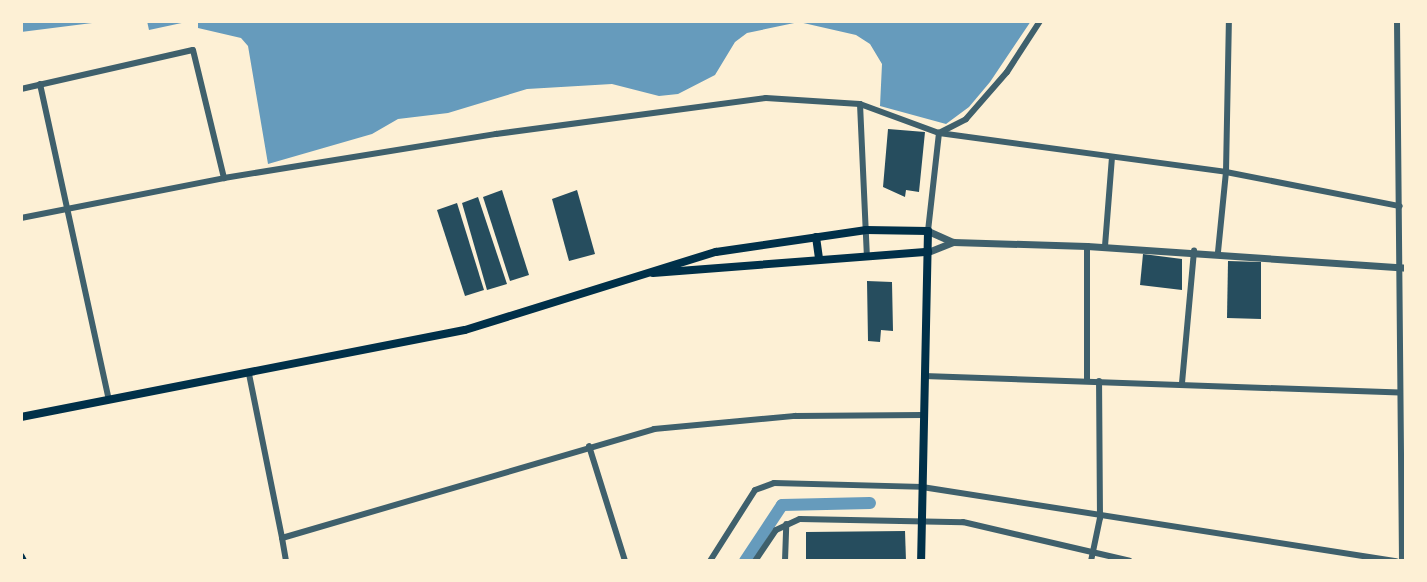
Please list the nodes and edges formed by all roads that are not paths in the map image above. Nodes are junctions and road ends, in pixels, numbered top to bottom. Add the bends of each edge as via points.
1 (1040, 21) edge
2 (1229, 21) edge
3 (1397, 21) edge
4 (40, 84) junction
5 (21, 89) edge
6 (1398, 95) junction
7 (1406, 95) edge
8 (860, 104) junction
9 (939, 133) junction
10 (1112, 157) junction
11 (1226, 172) junction
12 (224, 178) junction
13 (1401, 206) junction
14 (68, 209) junction
15 (21, 218) edge
16 (866, 230) junction
17 (928, 231) junction
18 (816, 237) junction
19 (953, 242) junction
20 (765, 244) junction
21 (1087, 246) junction
22 (1105, 246) junction
23 (1194, 251) junction
24 (928, 252) junction
25 (1218, 252) junction
26 (867, 256) junction
27 (819, 259) junction
28 (765, 262) junction
29 (1403, 268) edge
30 (636, 275) junction
31 (1403, 364) edge
32 (249, 374) junction
33 (924, 376) junction
34 (1087, 381) junction
35 (1099, 381) junction
36 (1182, 383) junction
37 (1401, 393) junction
38 (109, 400) junction
39 (923, 415) junction
40 (21, 417) edge
41 (589, 446) junction
42 (922, 487) junction
43 (1100, 518) junction
44 (921, 519) junction
45 (786, 524) junction
46 (282, 538) junction
47 (1092, 558) edge
48 (286, 561) edge
49 (625, 561) edge
50 (710, 561) edge
51 (755, 561) edge
52 (785, 561) edge
53 (921, 561) edge
54 (1130, 561) edge
55 (1396, 561) edge
56 (1402, 561) edge

1 - 9 street via 1007,72 966,119
2 - 11 street
3 - 6 street
4 - 5 street
4 - 12 street via 193,50
4 - 14 street
6 - 7 street
6 - 13 street
8 - 9 street
8 - 12 street via 741,100
8 - 16 street
9 - 10 street
9 - 17 street
10 - 11 street
10 - 22 street
11 - 13 street
11 - 25 street
12 - 14 street
13 - 29 street
14 - 15 street
14 - 38 street
16 - 17 main road
16 - 18 main road
16 - 26 street
17 - 19 street
17 - 24 main road
18 - 20 main road
18 - 27 main road
19 - 21 street
19 - 24 street
20 - 28 main road
20 - 30 main road via 716,252
21 - 22 street
21 - 34 street
22 - 23 street
23 - 25 street
23 - 36 street
24 - 26 main road
24 - 33 main road
25 - 29 street
26 - 27 main road
27 - 28 main road
28 - 30 main road
29 - 31 street
30 - 32 main road via 537,311 465,330
31 - 37 street
32 - 38 main road
32 - 46 street
33 - 34 street
33 - 39 main road
34 - 35 street
35 - 36 street
35 - 43 street
36 - 37 street
37 - 56 street
38 - 40 main road
39 - 41 street via 795,416 698,424 654,429
39 - 42 main road
41 - 46 street
41 - 49 street
42 - 43 street
42 - 44 main road
42 - 50 street via 764,485 747,502
43 - 47 street
43 - 55 street
44 - 45 street via 800,519
44 - 47 street via 983,526
44 - 53 main road
45 - 51 street via 771,536
45 - 52 street
46 - 48 street
47 - 54 street

